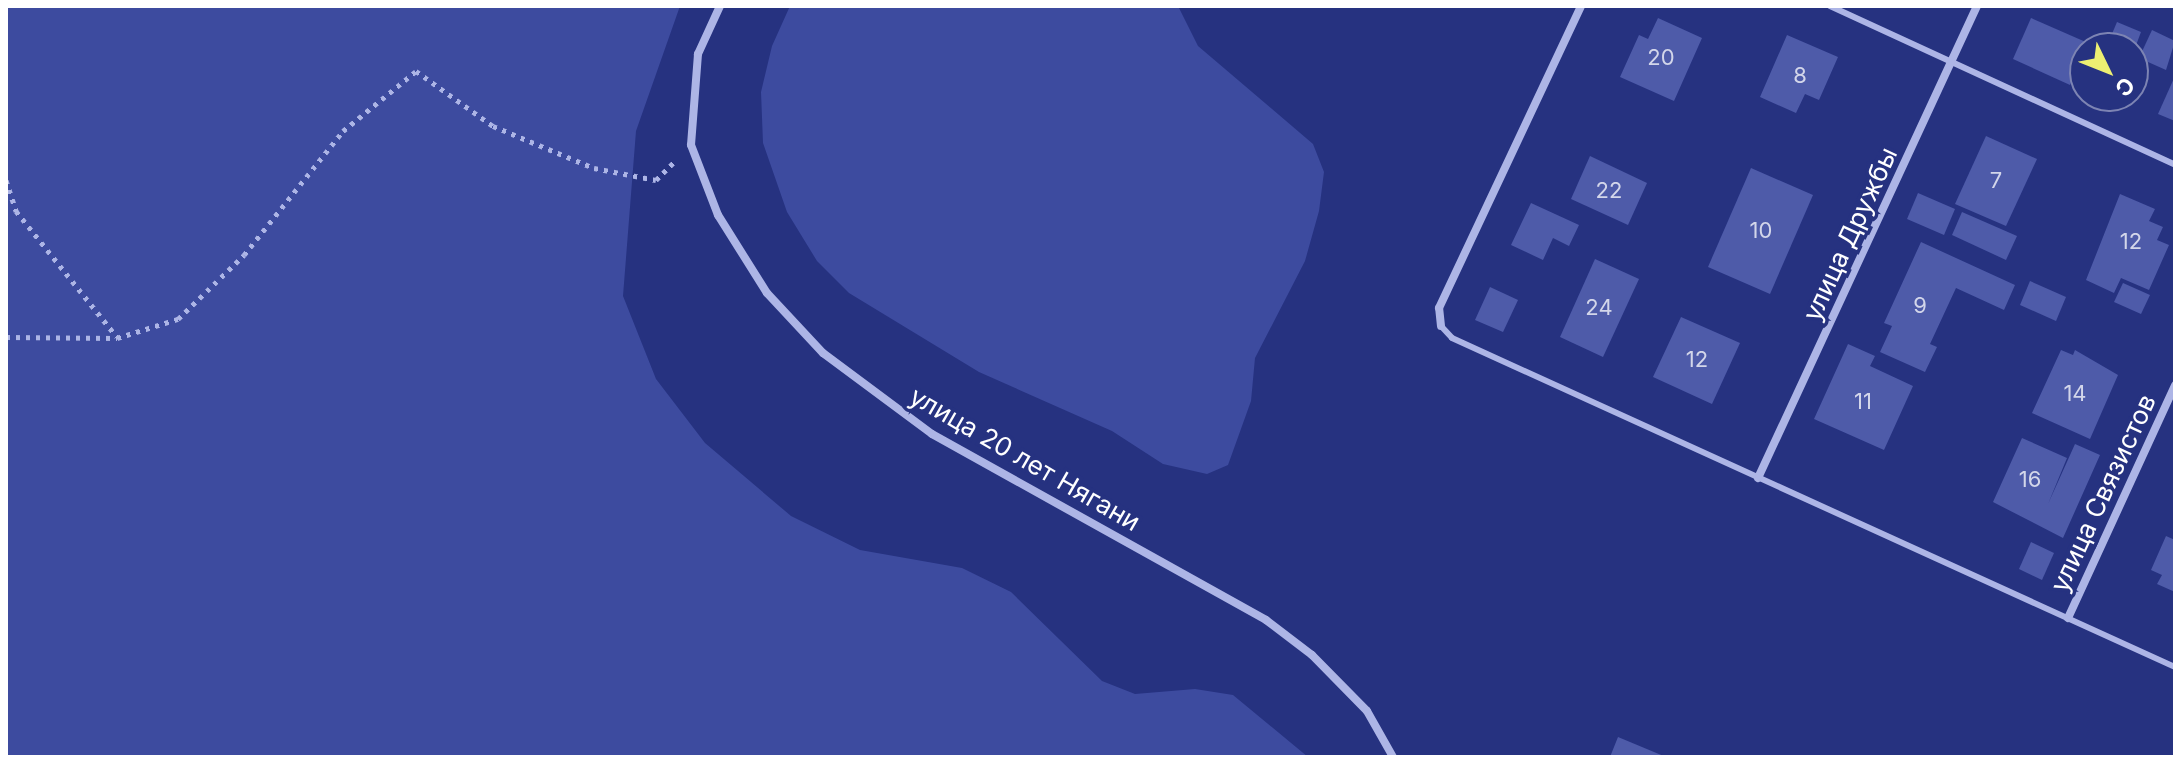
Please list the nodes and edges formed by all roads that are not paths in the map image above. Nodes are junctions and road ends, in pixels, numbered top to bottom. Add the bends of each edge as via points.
1 (720, 6) edge
2 (1581, 6) edge
3 (1830, 6) edge
4 (1977, 6) edge
5 (1952, 61) junction
6 (2175, 165) edge
7 (1441, 326) joint
8 (2175, 385) edge
9 (1758, 478) junction
10 (2068, 618) junction
11 (2175, 667) edge
12 (1393, 757) edge

1 - 12 street, улица 20 лет Нягани via 698,54 691,145 718,215 767,293 823,353 932,434 1266,620 1312,655 1367,711
2 - 7 street via 1439,308
3 - 5 lane
4 - 5 street, улица Дружбы
5 - 6 lane
5 - 9 street, улица Дружбы
7 - 9 lane via 1452,338
8 - 10 street, улица Связистов
9 - 10 lane
10 - 11 lane

